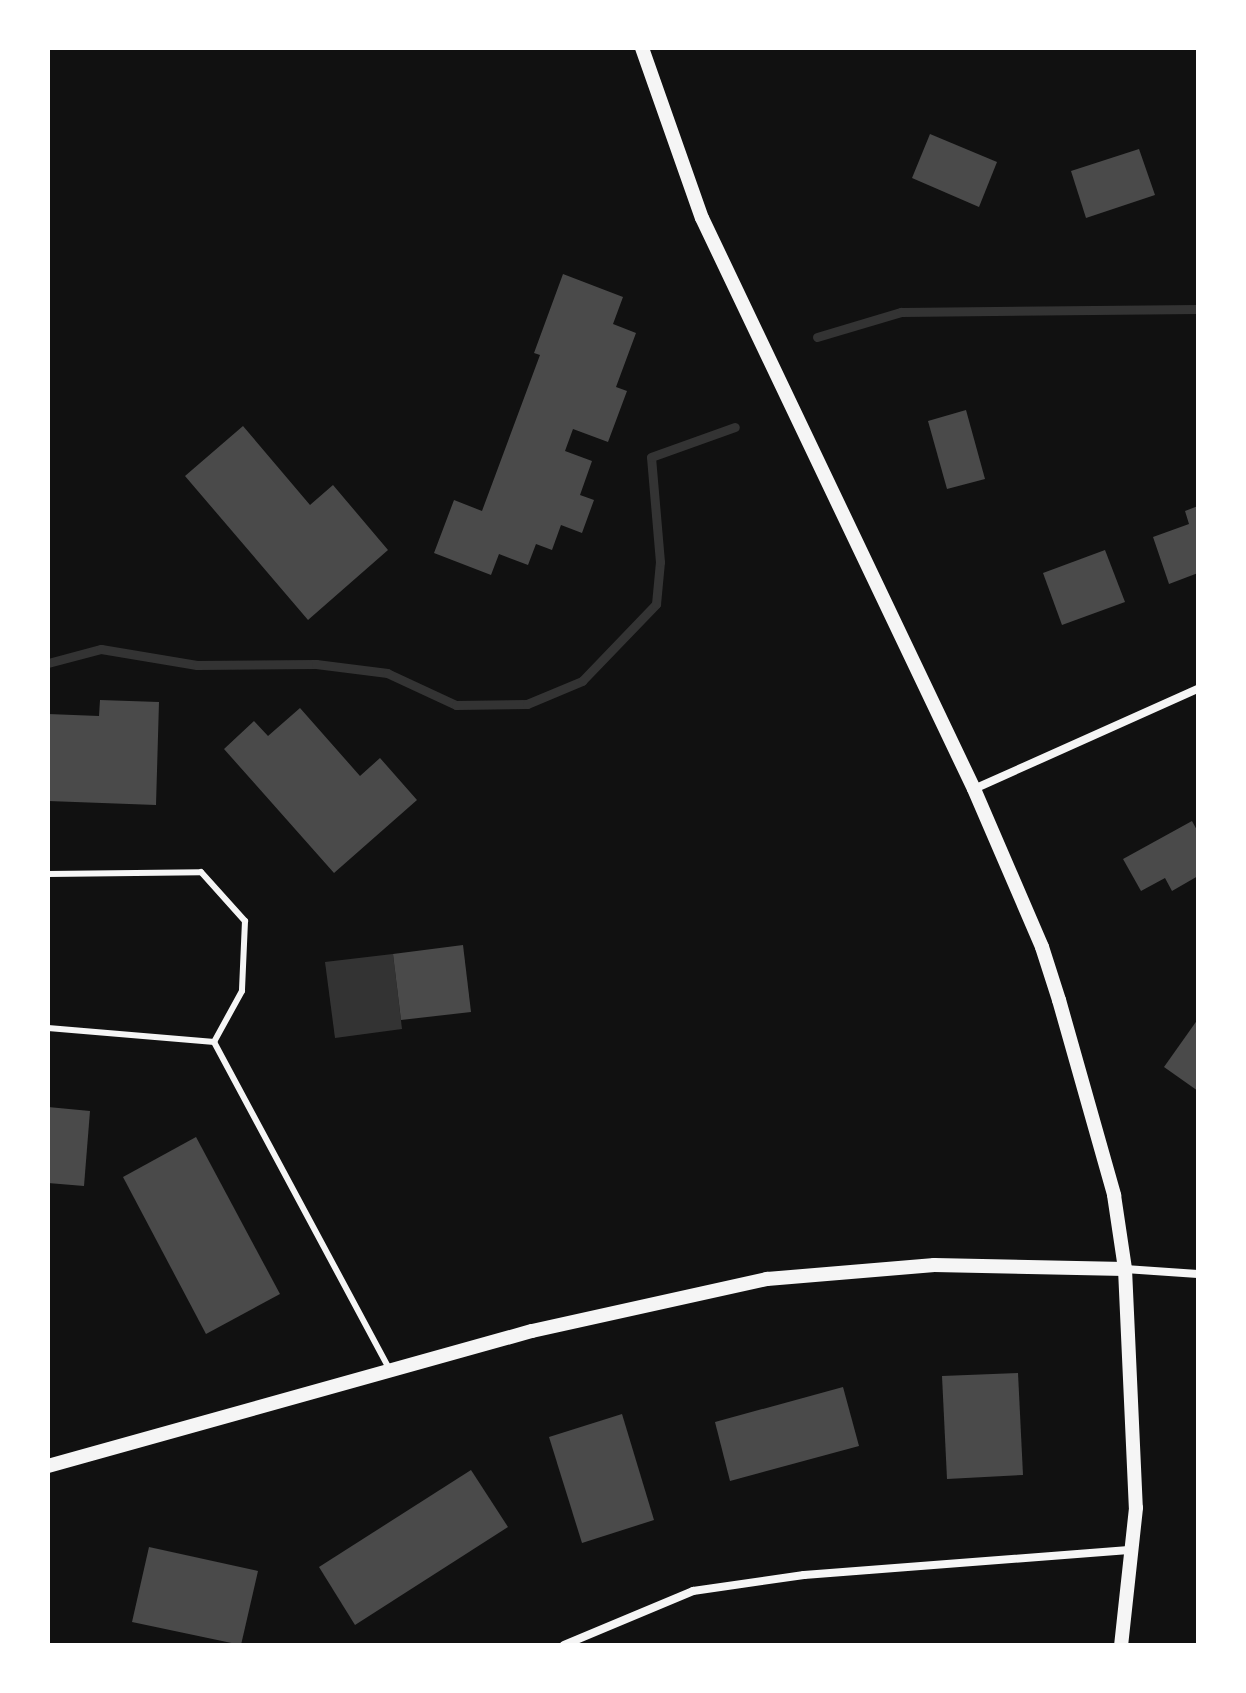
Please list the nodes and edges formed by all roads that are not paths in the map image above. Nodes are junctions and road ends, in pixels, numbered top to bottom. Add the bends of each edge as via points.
1 (642, 48) edge
2 (1198, 689) edge
3 (974, 789) junction
4 (48, 874) edge
5 (48, 1028) edge
6 (214, 1042) junction
7 (1125, 1269) junction
8 (1198, 1274) edge
9 (390, 1370) junction
10 (48, 1466) edge
11 (1132, 1550) junction
12 (564, 1645) edge
13 (1121, 1645) edge

1 - 3 street via 702,218
2 - 3 street
3 - 7 street via 1055,987 1114,1195
4 - 6 lane via 201,872 245,921 242,991
5 - 6 lane
6 - 9 lane
7 - 8 street
7 - 9 street via 934,1265 767,1279 532,1331
7 - 11 street via 1135,1430
9 - 10 street
11 - 12 street via 819,1573 693,1591
11 - 13 street

